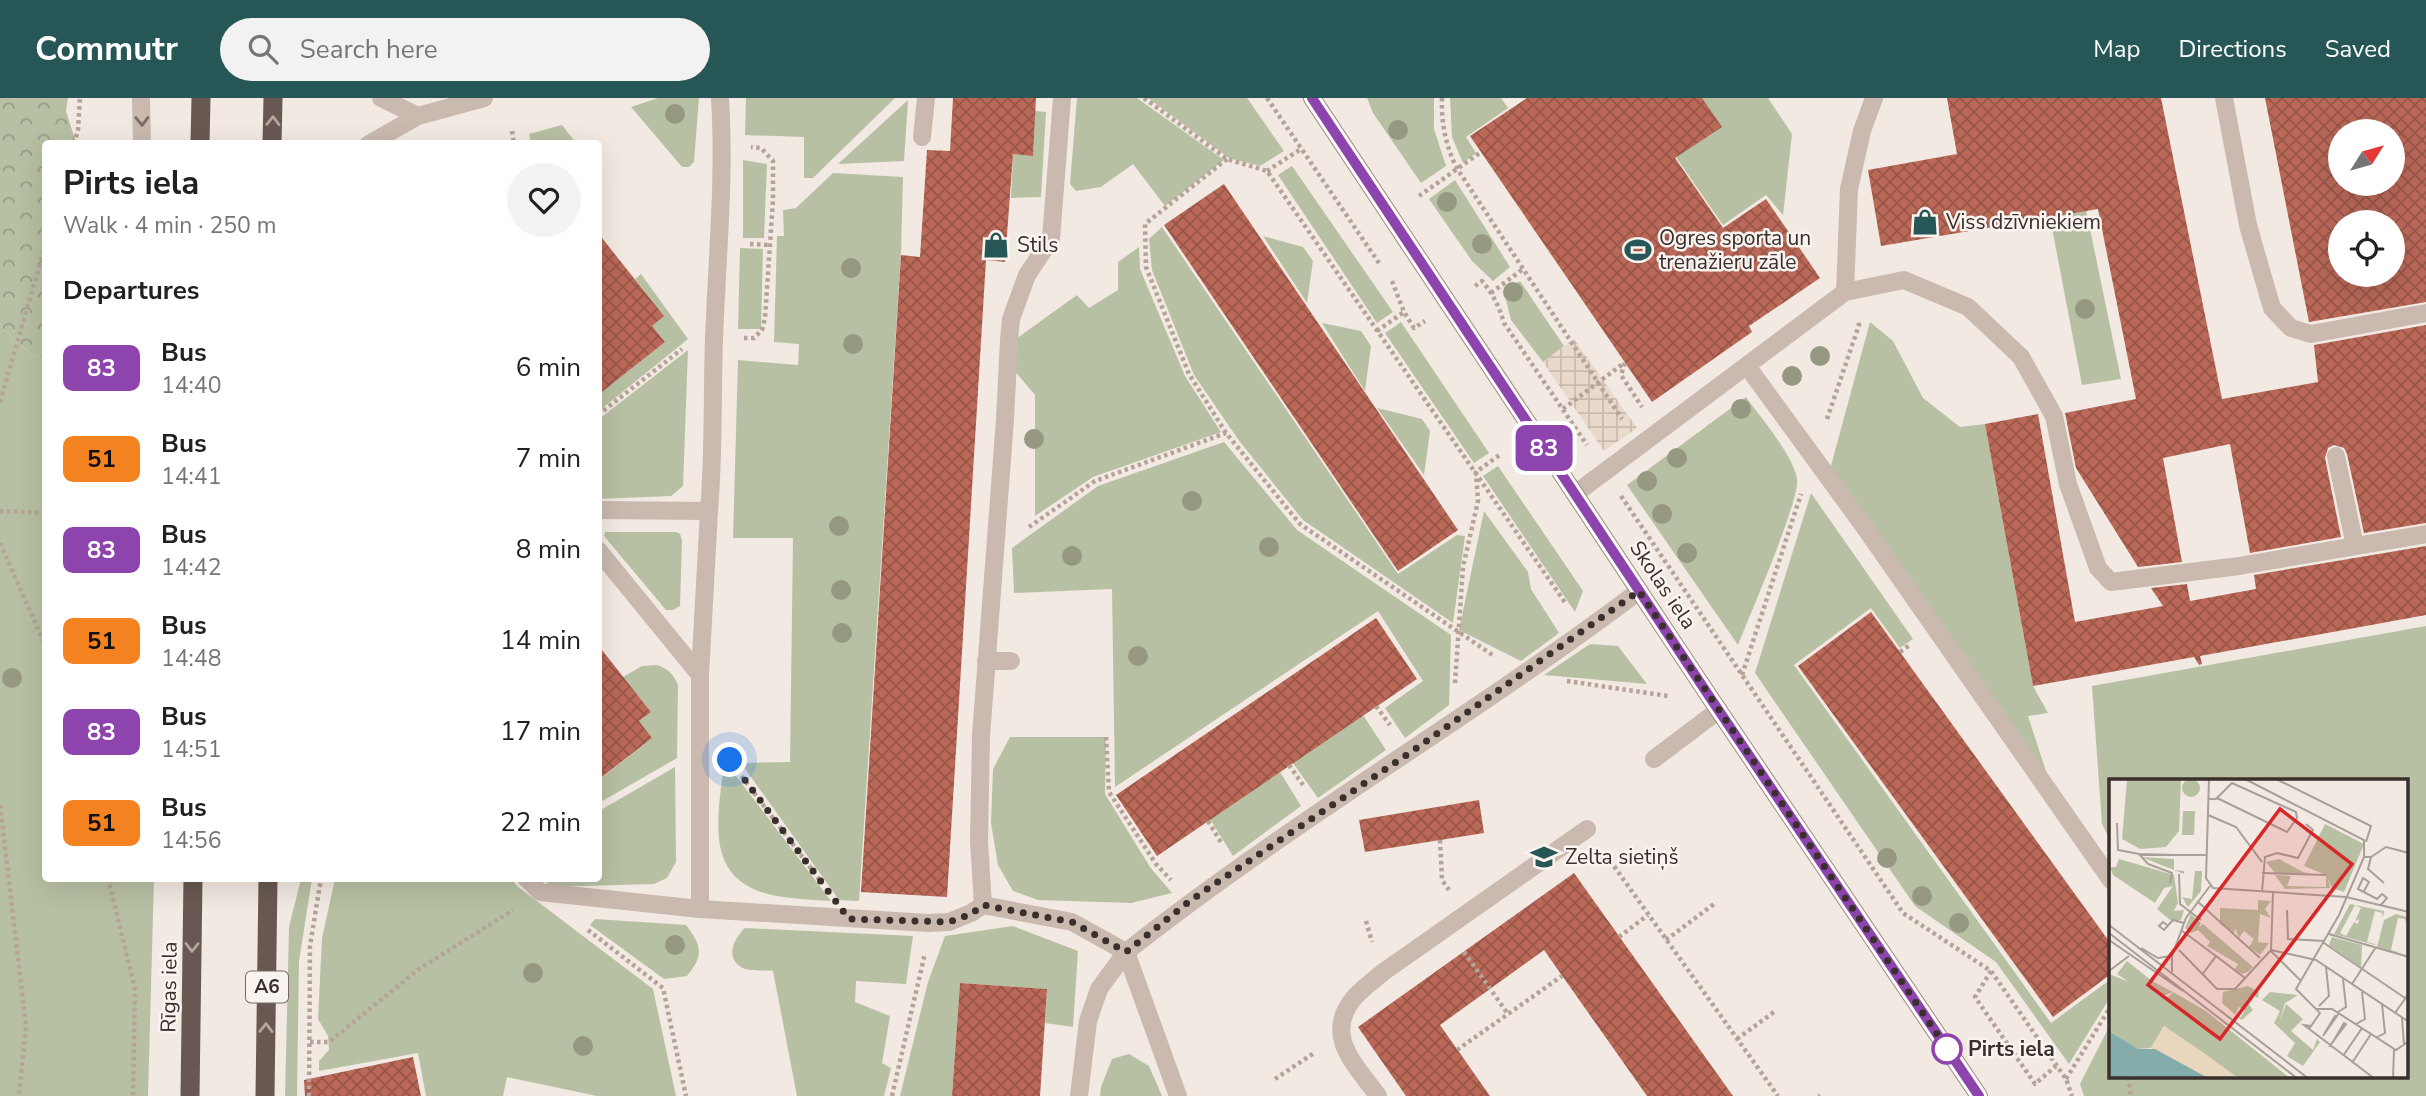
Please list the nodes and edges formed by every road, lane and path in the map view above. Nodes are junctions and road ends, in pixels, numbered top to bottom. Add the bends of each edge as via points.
1 (79, 98) edge
2 (141, 98) edge
3 (201, 98) edge
4 (273, 98) edge
5 (380, 98) edge
6 (484, 98) edge
7 (720, 98) edge
8 (926, 98) edge
9 (1062, 98) edge
10 (1144, 98) edge
11 (1267, 98) edge
12 (1312, 98) edge
13 (1442, 98) edge
14 (1874, 98) edge
15 (2224, 98) edge
16 (418, 116) junction
17 (512, 131) dead end
18 (922, 137) dead end
19 (75, 140) edge
20 (142, 140) edge
21 (200, 140) edge
22 (272, 140) edge
23 (376, 140) edge
24 (513, 140) edge
25 (722, 143) junction
26 (1301, 149) junction
27 (1480, 152) dead end
28 (1227, 159) junction
29 (1458, 170) junction
30 (1267, 171) junction
31 (1419, 196) dead end
32 (42, 257) edge
33 (1523, 269) junction
34 (1482, 281) dead end
35 (1845, 292) junction
36 (1491, 293) dead end
37 (1404, 312) junction
38 (2426, 313) edge
39 (1414, 328) dead end
40 (1377, 331) junction
41 (714, 339) junction
42 (1625, 363) dead end
43 (1747, 366) junction
44 (1598, 384) junction
45 (0, 402) edge
46 (1563, 409) junction
47 (602, 412) edge
48 (1226, 433) junction
49 (1639, 446) junction
50 (1500, 454) dead end
51 (2336, 456) dead end
52 (1476, 472) junction
53 (1605, 472) junction
54 (1575, 494) junction
55 (602, 510) edge
56 (0, 511) edge
57 (709, 511) junction
58 (42, 513) edge
59 (2426, 534) edge
60 (0, 543) edge
61 (2355, 547) junction
62 (993, 552) junction
63 (602, 556) edge
64 (1639, 591) junction
65 (1457, 630) junction
66 (1584, 631) junction
67 (42, 639) edge
68 (986, 660) junction
69 (1011, 661) dead end
70 (700, 675) junction
71 (1522, 675) junction
72 (1668, 696) dead end
73 (1719, 710) junction
74 (1454, 722) junction
75 (1106, 737) dead end
76 (699, 738) junction
77 (1654, 759) dead end
78 (0, 805) edge
79 (1587, 829) joint
80 (1440, 840) dead end
81 (2109, 877) edge
82 (109, 882) edge
83 (193, 882) edge
84 (268, 882) edge
85 (320, 882) edge
86 (530, 882) edge
87 (540, 892) junction
88 (575, 897) junction
89 (1191, 900) junction
90 (1714, 904) dead end
91 (983, 905) junction
92 (700, 909) junction
93 (1466, 914) junction
94 (1648, 915) junction
95 (849, 919) junction
96 (928, 923) junction
97 (1447, 928) junction
98 (1619, 937) dead end
99 (1666, 940) junction
100 (1126, 952) junction
101 (1991, 971) junction
102 (1562, 975) dead end
103 (2109, 1009) edge
104 (1774, 1012) dead end
105 (1508, 1014) junction
106 (1341, 1035) junction
107 (1737, 1039) junction
108 (310, 1042) junction
109 (1457, 1050) dead end
110 (2057, 1065) junction
111 (1275, 1079) dead end
112 (2066, 1079) junction
113 (19, 1096) edge
114 (133, 1096) edge
115 (190, 1096) edge
116 (265, 1096) edge
117 (309, 1096) edge
118 (687, 1096) edge
119 (892, 1096) edge
120 (1079, 1096) edge
121 (1178, 1096) edge
122 (1378, 1096) edge
123 (1778, 1096) edge
124 (1979, 1096) edge
125 (2073, 1096) edge

1 - 19 path
2 -> 20 street
3 - 21 highway
22 -> 4 highway
5 - 16 street
6 - 16 street
7 - 25 street
8 - 18 street
9 - 62 street via 1051,239 1027,275 1011,319
10 - 28 path
11 - 26 path
12 - 54 main road, Skolas iela
13 - 29 path via 1445,138
14 - 35 street via 1849,189
15 - 38 street via 2248,225 2272,308 2291,328 2311,334
16 - 23 street
17 - 24 path
25 - 41 street
25 - 41 path via 761,148 773,161 773,200 762,330 754,338
26 - 30 path
26 - 37 path via 1394,284
27 - 29 path
28 - 30 path
28 - 48 path via 1145,224 1146,267 1189,374
29 - 31 path
29 - 33 path
30 - 40 path
32 - 45 path
33 - 36 path
33 - 44 path
34 - 46 path via 1498,302 1504,323
35 - 43 street
35 - 61 street via 1904,280 1968,307 2021,357 2054,416 2068,484 2098,568 2111,582
37 - 39 path
37 - 40 path
40 - 52 path
41 - 47 path via 694,340
41 - 57 street
42 - 44 path
43 - 49 street
43 - 81 street
44 - 46 path
44 - 49 path
46 - 53 path
48 - 62 path via 1095,481
48 - 65 path via 1300,524
49 - 53 street
50 - 52 path
51 - 61 street
52 - 65 path via 1478,501 1463,567
52 - 66 path
53 - 54 street
53 - 101 path via 1903,913
54 - 64 main road, Skolas iela
55 - 57 street
56 - 58 path
57 - 70 street
59 - 61 street
60 - 67 path
62 - 68 street
63 - 70 street
64 - 66 street
64 - 73 main road, Skolas iela
65 - 71 path
65 - 74 path
66 - 71 street
68 - 69 street
68 - 91 street via 979,827
70 - 76 street
71 - 72 path
71 - 74 street
73 - 77 street
73 - 124 main road, Skolas iela
74 - 89 street
75 - 89 path via 1109,792 1156,864
76 - 92 street
76 - 95 path via 730,760
78 - 113 path via 26,1026
79 - 93 street
79 - 94 path
80 - 93 path via 1441,880
82 - 114 path via 135,989
83 -> 115 highway, Rīgas iela
116 -> 84 highway, A6
85 - 108 path via 310,946
86 - 87 street
87 - 88 street
87 - 108 path via 419,969 329,1042
88 - 92 street
88 - 118 path via 579,924 663,988
89 - 100 street
90 - 99 path
91 - 96 street via 949,922
91 - 100 street via 1072,922
92 - 95 street
93 - 97 street
94 - 98 path
94 - 99 path
95 - 96 street
96 - 119 path
97 - 105 path
97 - 106 street via 1382,973 1353,1000
99 - 107 path
100 - 120 street via 1099,989 1091,1010
100 - 121 street
101 - 110 path
101 - 110 path via 1975,997 2035,1084
102 - 105 path
103 - 112 path
104 - 107 path
105 - 109 path
106 - 111 path
106 - 122 street via 1341,1044
107 - 123 path
108 - 117 path
110 - 112 path
112 - 125 path

